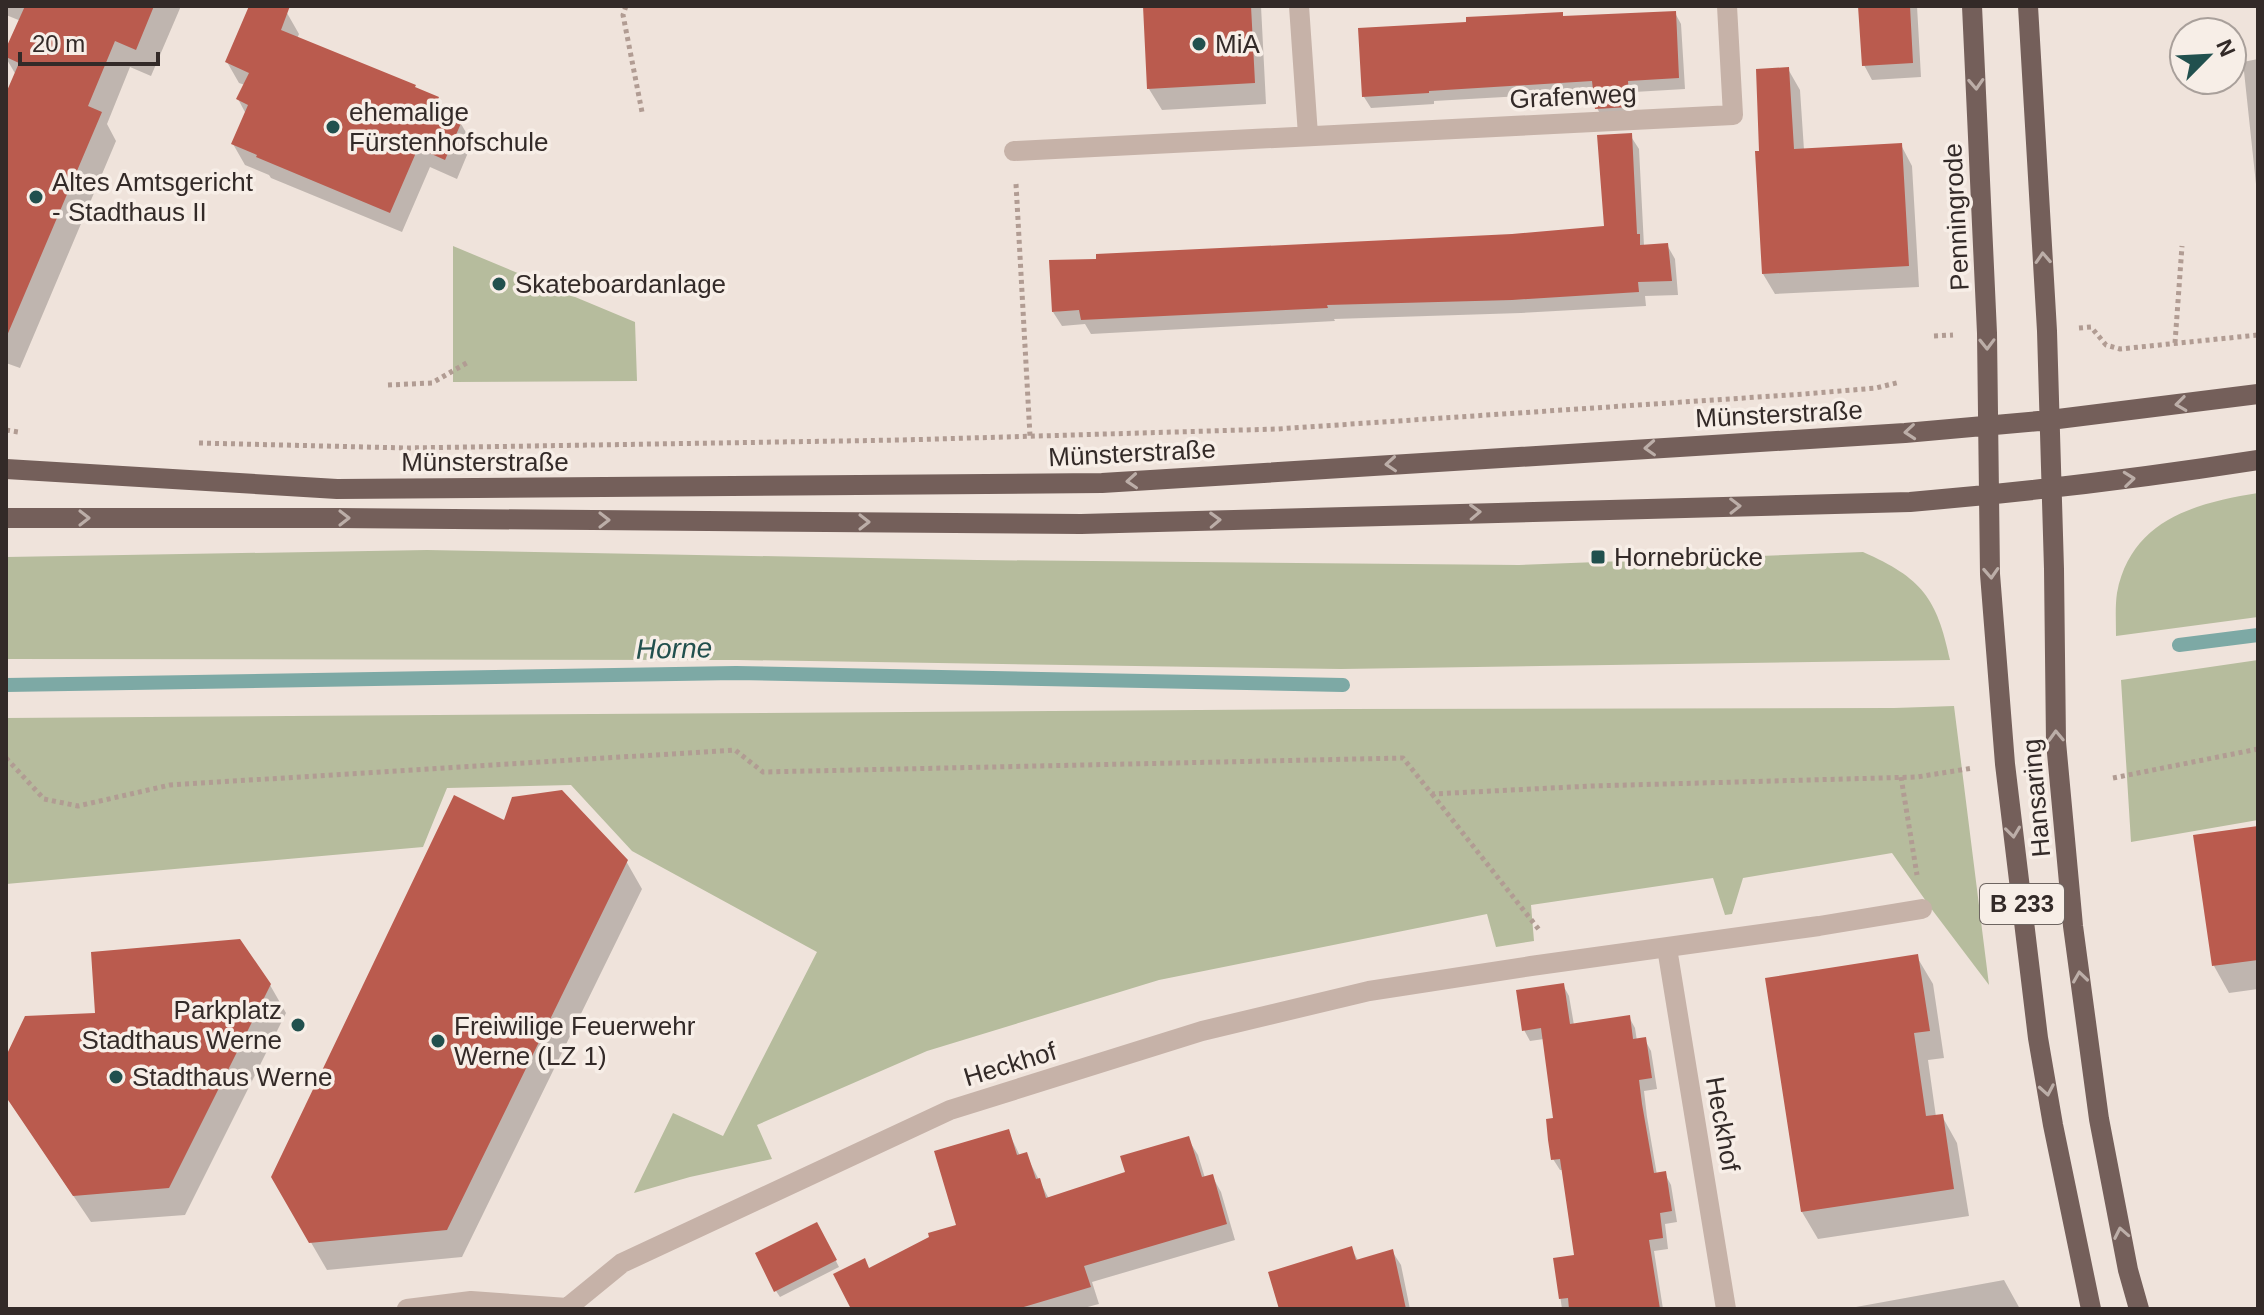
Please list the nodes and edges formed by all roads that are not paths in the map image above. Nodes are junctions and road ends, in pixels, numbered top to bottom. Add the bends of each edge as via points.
1 (1299, 6) edge
2 (1727, 6) edge
3 (1972, 6) edge
4 (2028, 6) edge
5 (1308, 135) junction
6 (1014, 151) road end
7 (2258, 394) edge
8 (2050, 420) junction
9 (1988, 425) junction
10 (2258, 460) edge
11 (6, 469) edge
12 (2052, 488) junction
13 (1988, 495) junction
14 (6, 518) edge
15 (1922, 909) road end
16 (1667, 948) junction
17 (567, 1308) edge
18 (407, 1309) edge
19 (1726, 1309) edge
20 (2091, 1309) edge
21 (2139, 1309) edge

1 - 5 street
2 - 5 street, Grafenweg via 1733,115
3 -> 9 main road, Penningrode
8 -> 4 main road
5 - 6 street, Grafenweg
7 -> 8 main road, Münsterstraße
8 - 9 main road, Münsterstraße
8 - 12 main road, Hansaring / B 233
9 -> 11 main road, Münsterstraße via 1102,483 337,489
9 - 13 main road, Hansaring / B 233
12 -> 10 main road
12 - 13 main road
21 -> 12 main road, Hansaring / B 233 via 2099,1119 2073,926 2056,742
14 -> 13 main road via 1081,524
13 -> 20 main road, Hansaring / B 233 via 2005,764 2038,1038
15 - 16 street, Heckhof
16 - 17 street, Heckhof via 1369,991 1217,1027 950,1110 622,1263
16 - 19 street, Heckhof
17 - 18 street, Heckhof via 471,1301

